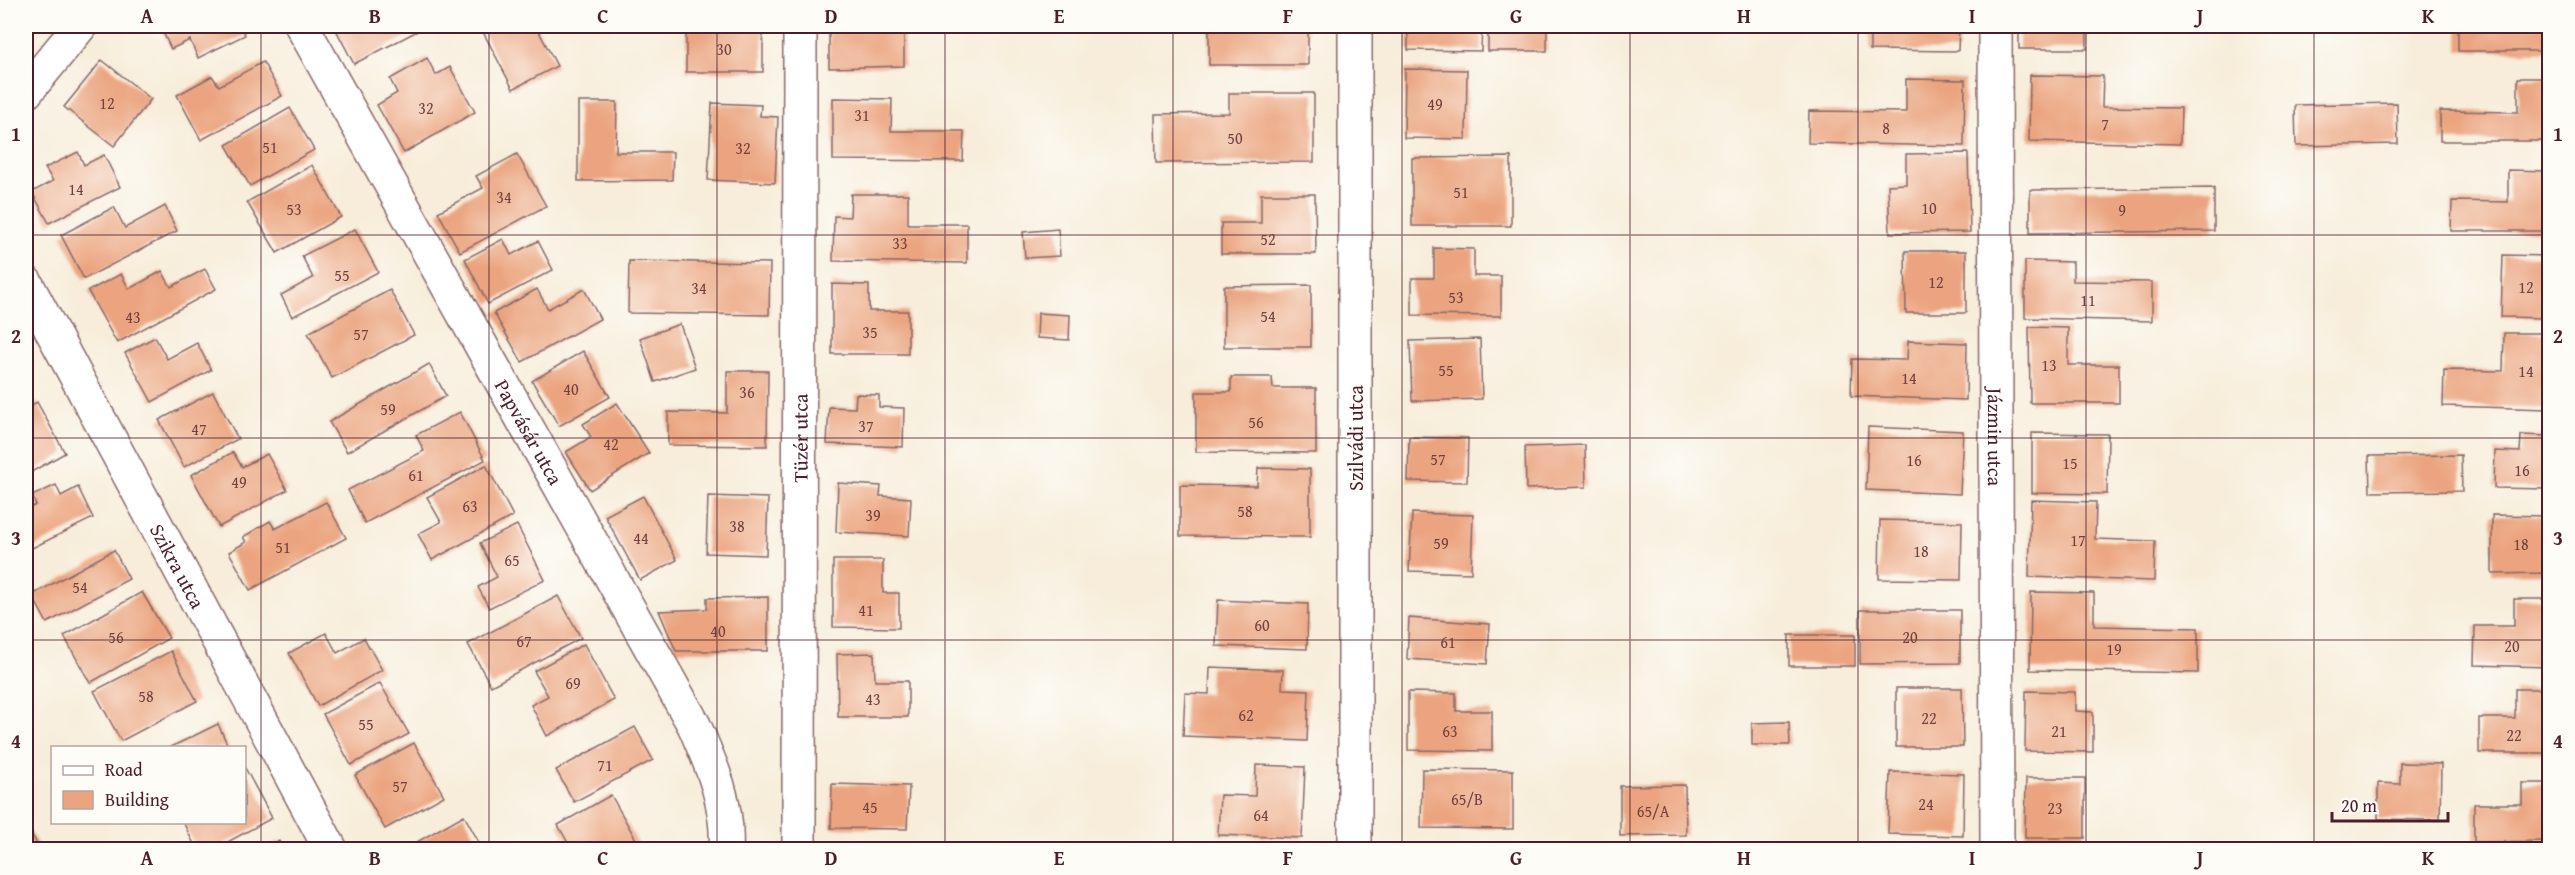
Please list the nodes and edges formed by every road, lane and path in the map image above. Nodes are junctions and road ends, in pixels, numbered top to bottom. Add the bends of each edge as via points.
1 (80, 26) edge
2 (302, 26) edge
3 (800, 26) edge
4 (1355, 26) edge
5 (1995, 26) edge
6 (26, 92) edge
7 (26, 283) edge
8 (331, 849) edge
9 (726, 849) edge
10 (799, 849) edge
11 (1355, 849) edge
12 (1997, 849) edge

1 - 6 street
2 - 9 street, Papvásár utca via 694,725 722,796
3 - 10 street, Tüzér utca
4 - 11 street, Szilvádi utca
5 - 12 street, Jázmin utca
7 - 8 street, Szikra utca

